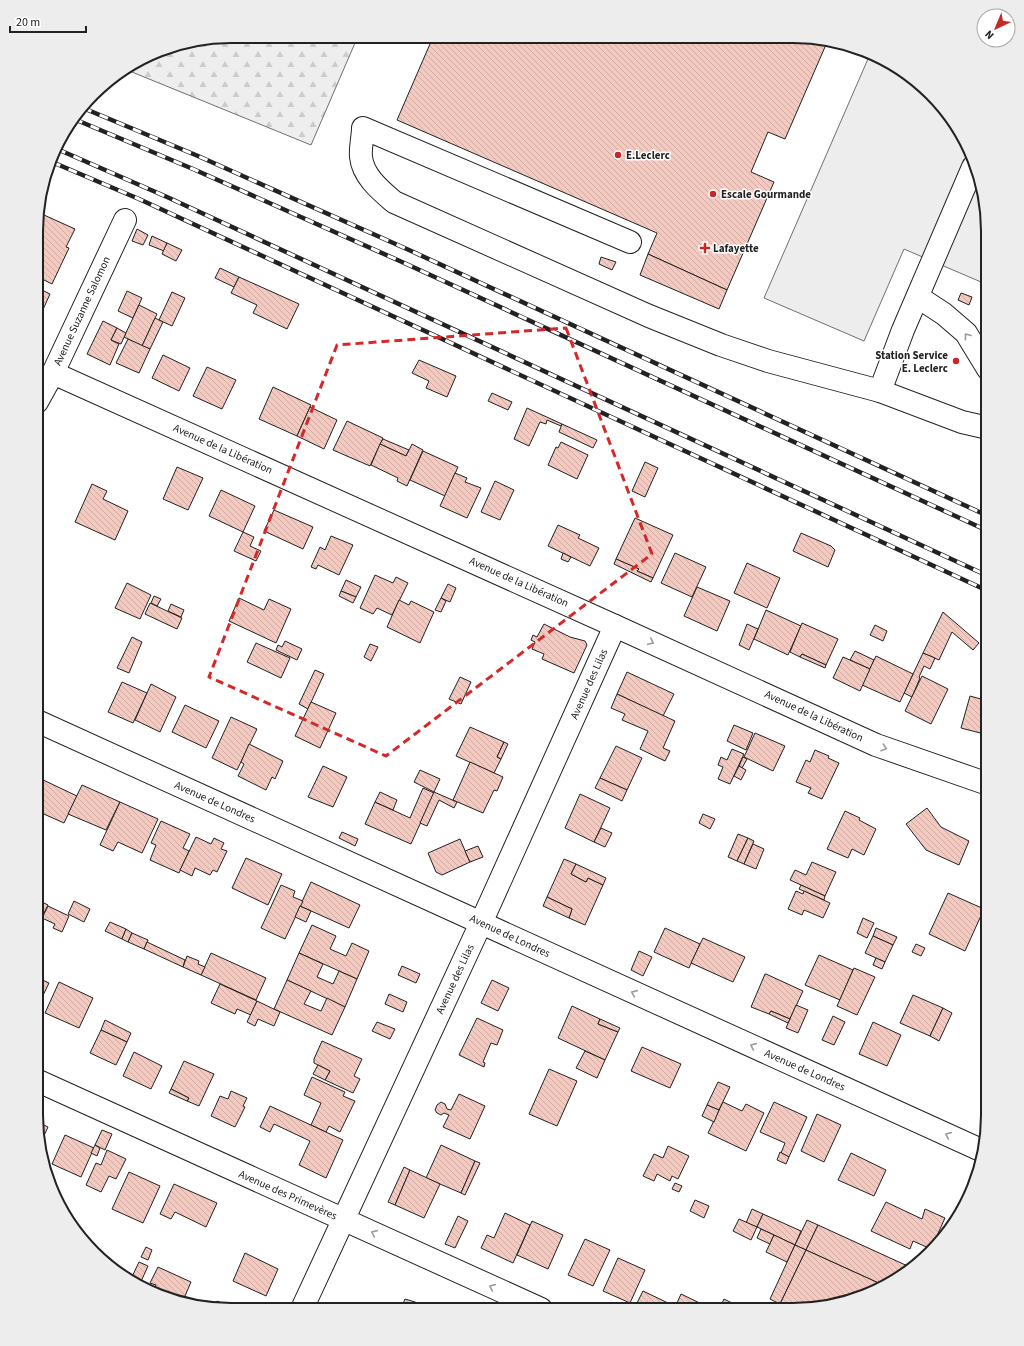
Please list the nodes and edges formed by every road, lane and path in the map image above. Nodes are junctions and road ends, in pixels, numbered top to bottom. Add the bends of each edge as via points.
1 (971, 171) edge
2 (125, 220) dead end
3 (630, 242) dead end
4 (918, 297) junction
5 (981, 358) edge
6 (53, 373) junction
7 (43, 391) edge
8 (880, 391) junction
9 (981, 426) edge
10 (615, 626) junction
11 (43, 724) edge
12 (981, 782) edge
13 (481, 923) junction
14 (43, 1083) edge
15 (978, 1149) edge
16 (343, 1219) junction
17 (305, 1303) edge
18 (528, 1303) edge

1 - 4 street
2 - 6 street, Avenue Suzanne Salomon
3 - 8 street via 363,128 361,157 367,175 379,190 394,202 685,331 768,361
5 -> 4 street via 966,333
4 - 8 street
6 - 7 street, Avenue Suzanne Salomon
6 - 10 street, Avenue de la Libération
8 - 9 street via 962,422
10 -> 12 street, Avenue de la Libération via 876,745
10 - 13 street, Avenue des Lilas
11 - 13 street, Avenue de Londres
15 -> 13 street, Avenue de Londres
13 - 16 street, Avenue des Lilas
14 - 16 street, Avenue des Primevères
16 - 17 street, Avenue des Lilas
18 -> 16 street, Avenue des Primevères

